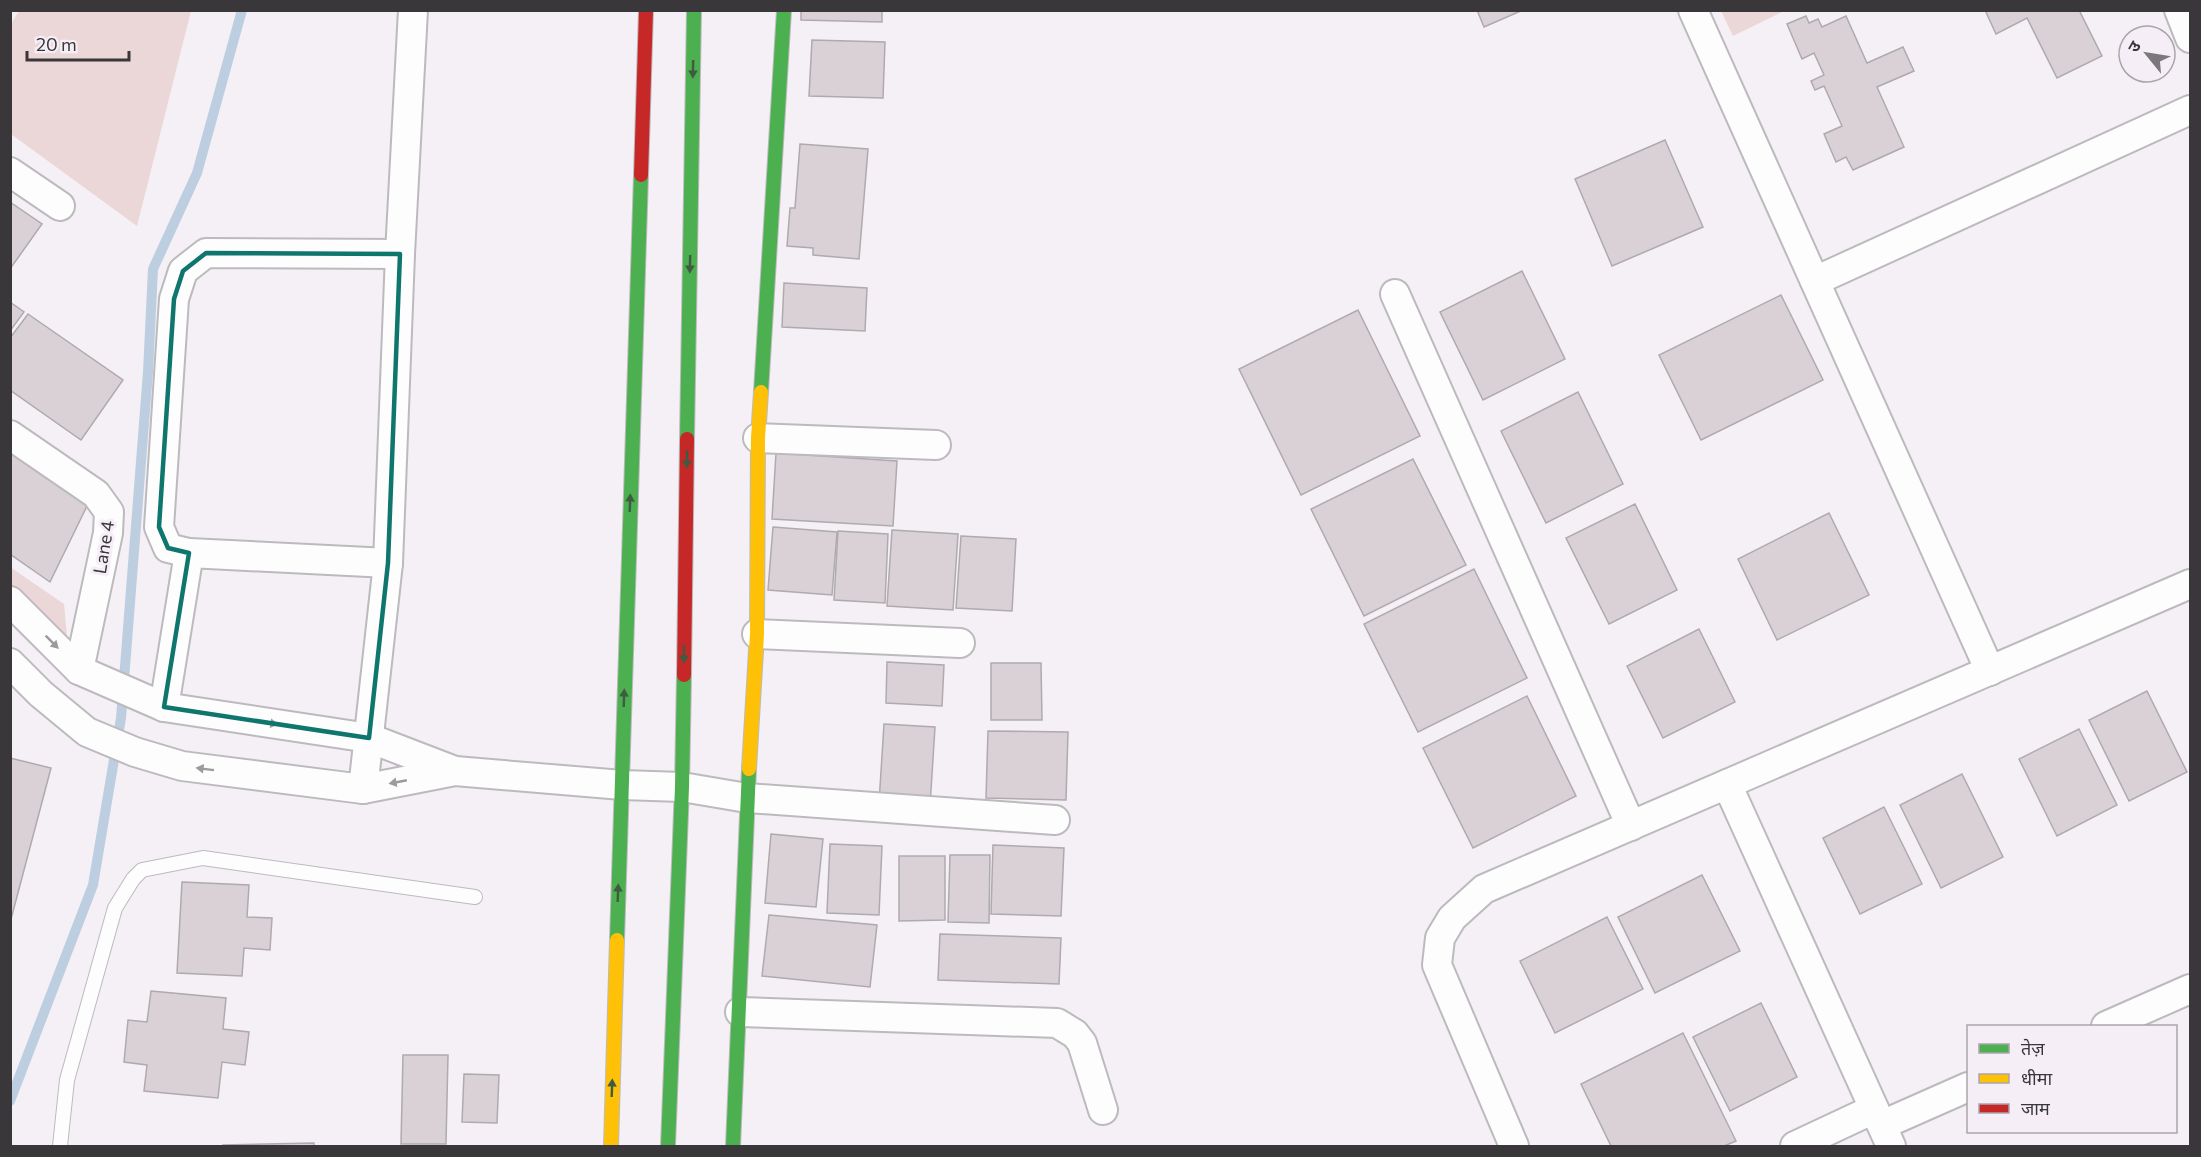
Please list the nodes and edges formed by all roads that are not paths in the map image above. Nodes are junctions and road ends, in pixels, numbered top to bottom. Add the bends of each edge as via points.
1 (413, 10) edge
2 (646, 10) edge
3 (694, 10) edge
4 (784, 10) edge
5 (1693, 10) edge
6 (2178, 10) edge
7 (2190, 38) edge
8 (2190, 110) edge
9 (10, 172) edge
10 (60, 206) dead end
11 (400, 254) junction
12 (1815, 281) junction
13 (1395, 294) dead end
14 (10, 435) edge
15 (758, 438) junction
16 (936, 445) dead end
17 (189, 553) junction
18 (388, 563) junction
19 (2190, 584) edge
20 (10, 601) edge
21 (757, 634) junction
22 (960, 643) dead end
23 (10, 663) edge
24 (1990, 671) junction
25 (91, 676) junction
26 (157, 705) junction
27 (369, 738) junction
28 (456, 771) junction
29 (1727, 784) junction
30 (622, 785) junction
31 (682, 787) junction
32 (363, 789) junction
33 (747, 798) junction
34 (1055, 820) dead end
35 (1631, 826) junction
36 (475, 897) dead end
37 (2190, 989) edge
38 (740, 1012) junction
39 (2108, 1025) edge
40 (1967, 1087) edge
41 (1102, 1110) dead end
42 (1882, 1127) edge
43 (60, 1146) edge
44 (611, 1146) edge
45 (668, 1146) edge
46 (733, 1146) edge
47 (1514, 1146) edge
48 (1795, 1146) edge

1 - 11 street
30 -> 2 main road
3 -> 31 main road
4 - 15 main road
5 - 12 street
6 - 7 street
8 - 12 street
9 - 10 street
11 - 17 street via 206,253 183,271 174,299 159,527 168,548
11 - 18 street
12 - 24 street
13 - 35 street
14 - 25 street, Lane 4 via 96,494 109,512
15 - 16 street
15 - 21 main road
17 - 18 street
17 - 26 street
18 - 27 street
19 - 24 street
20 -> 25 street
21 - 22 street
21 - 33 main road
32 -> 23 street via 182,766 135,753 87,732
24 - 29 street
25 - 26 street
26 -> 27 street
27 - 28 street
27 - 32 street
28 - 30 street
28 -> 32 street
29 - 35 street
29 - 42 street
30 - 31 street
44 -> 30 main road
31 - 33 street
31 - 45 main road
33 - 34 street
33 - 38 main road
35 - 47 street via 1484,889 1452,918 1440,938 1437,965
36 - 43 lane via 203,858 142,870 116,908 67,1080
37 - 39 street
38 - 41 street via 1057,1023 1082,1043
38 - 46 main road
40 - 42 street
42 - 48 street

